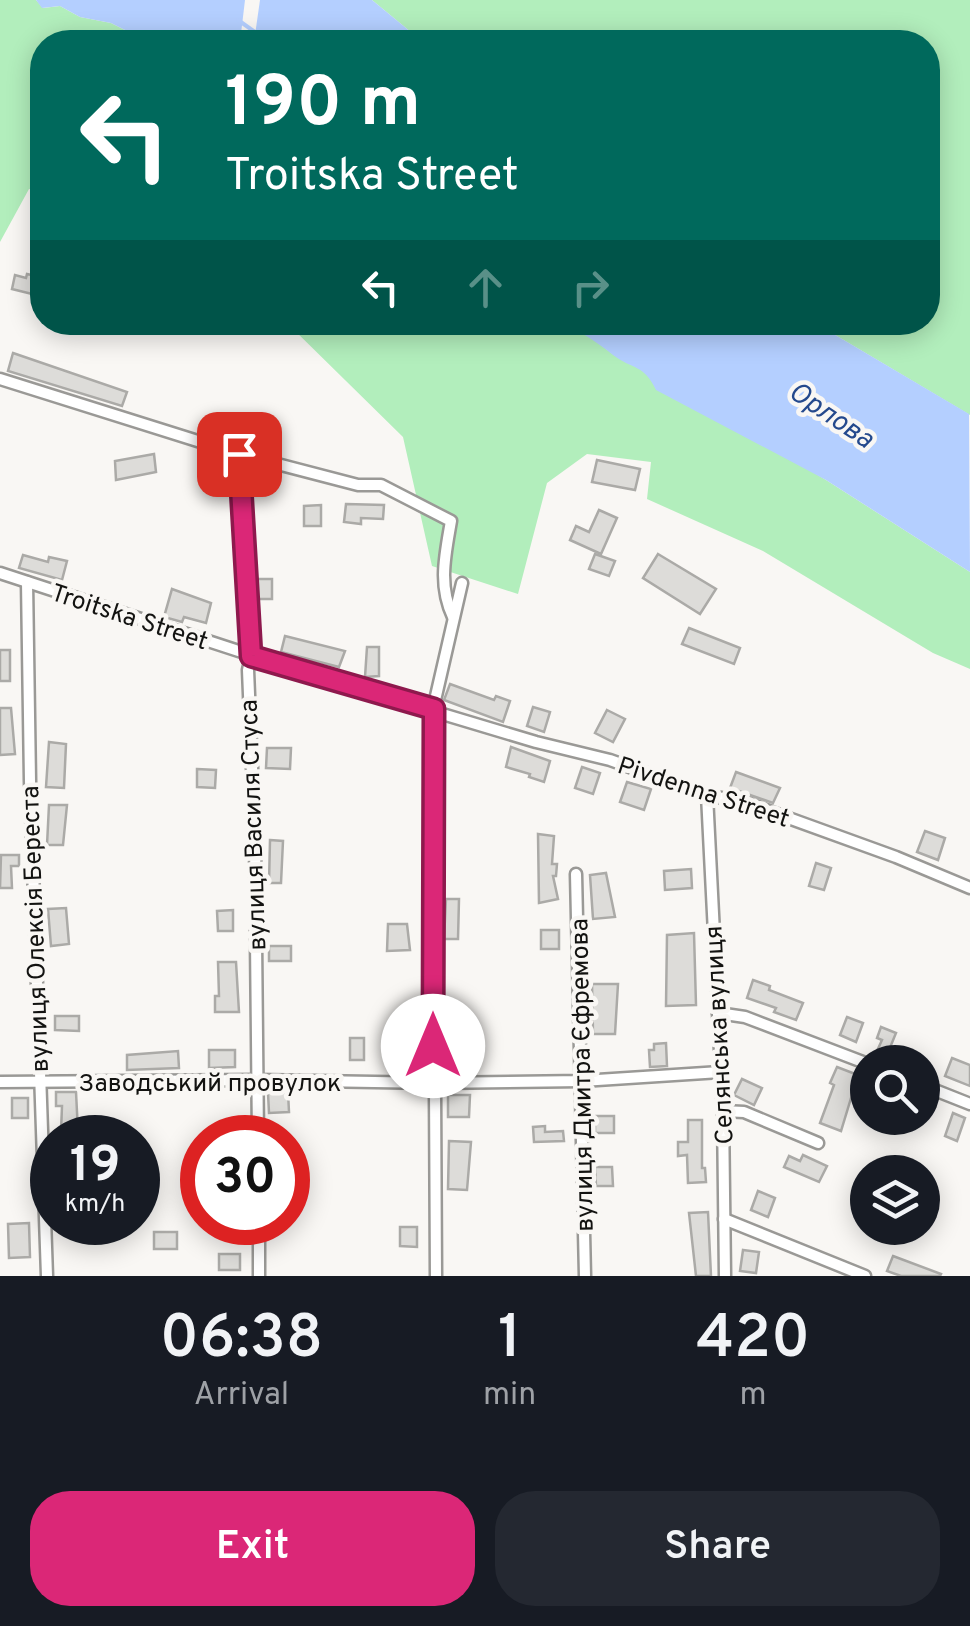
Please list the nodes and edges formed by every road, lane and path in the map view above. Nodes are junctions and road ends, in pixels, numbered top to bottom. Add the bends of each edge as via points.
1 (0, 378) edge
2 (239, 454) junction
3 (0, 572) edge
4 (26, 582) junction
5 (462, 583) dead end
6 (453, 617) junction
7 (251, 656) junction
8 (434, 709) junction
9 (708, 795) junction
10 (576, 874) dead end
11 (970, 888) edge
12 (718, 1012) junction
13 (850, 1057) edge
14 (720, 1072) junction
15 (258, 1080) junction
16 (582, 1081) junction
17 (0, 1082) edge
18 (39, 1082) junction
19 (433, 1083) junction
20 (940, 1092) edge
21 (970, 1104) edge
22 (723, 1111) junction
23 (258, 1115) edge
24 (818, 1143) dead end
25 (724, 1220) junction
26 (258, 1245) edge
27 (47, 1276) edge
28 (259, 1276) edge
29 (436, 1276) edge
30 (585, 1276) edge
31 (725, 1276) edge
32 (865, 1276) edge

1 - 2 street
2 - 6 street via 381,485 451,522 442,582
2 - 7 street, вулиця Василя Стуса
3 - 4 street, Troitska Street
4 - 7 street, Troitska Street
4 - 18 street, вулиця Олексія Береста
5 - 6 street
6 - 8 street
7 - 8 street, Troitska Street
7 - 15 street, вулиця Василя Стуса
8 - 9 street, Pivdenna Street
8 - 19 street
9 - 11 street, Pivdenna Street via 833,833
9 - 12 street, Селянська вулиця
10 - 16 street, вулиця Дмитра Єфремова
12 - 13 street
12 - 14 street, Селянська вулиця
14 - 16 street, Заводський провулок
14 - 22 street, Селянська вулиця
15 - 18 street, Заводський провулок
15 - 19 street, Заводський провулок
15 - 23 street, вулиця Василя Стуса
16 - 19 street, Заводський провулок
16 - 30 street, вулиця Дмитра Єфремова
17 - 18 street, Заводський провулок
18 - 27 street, вулиця Олексія Береста
19 - 29 street
20 - 21 street
22 - 24 street via 744,1112
22 - 25 street, Селянська вулиця
25 - 31 street, Селянська вулиця
25 - 32 street
26 - 28 street

